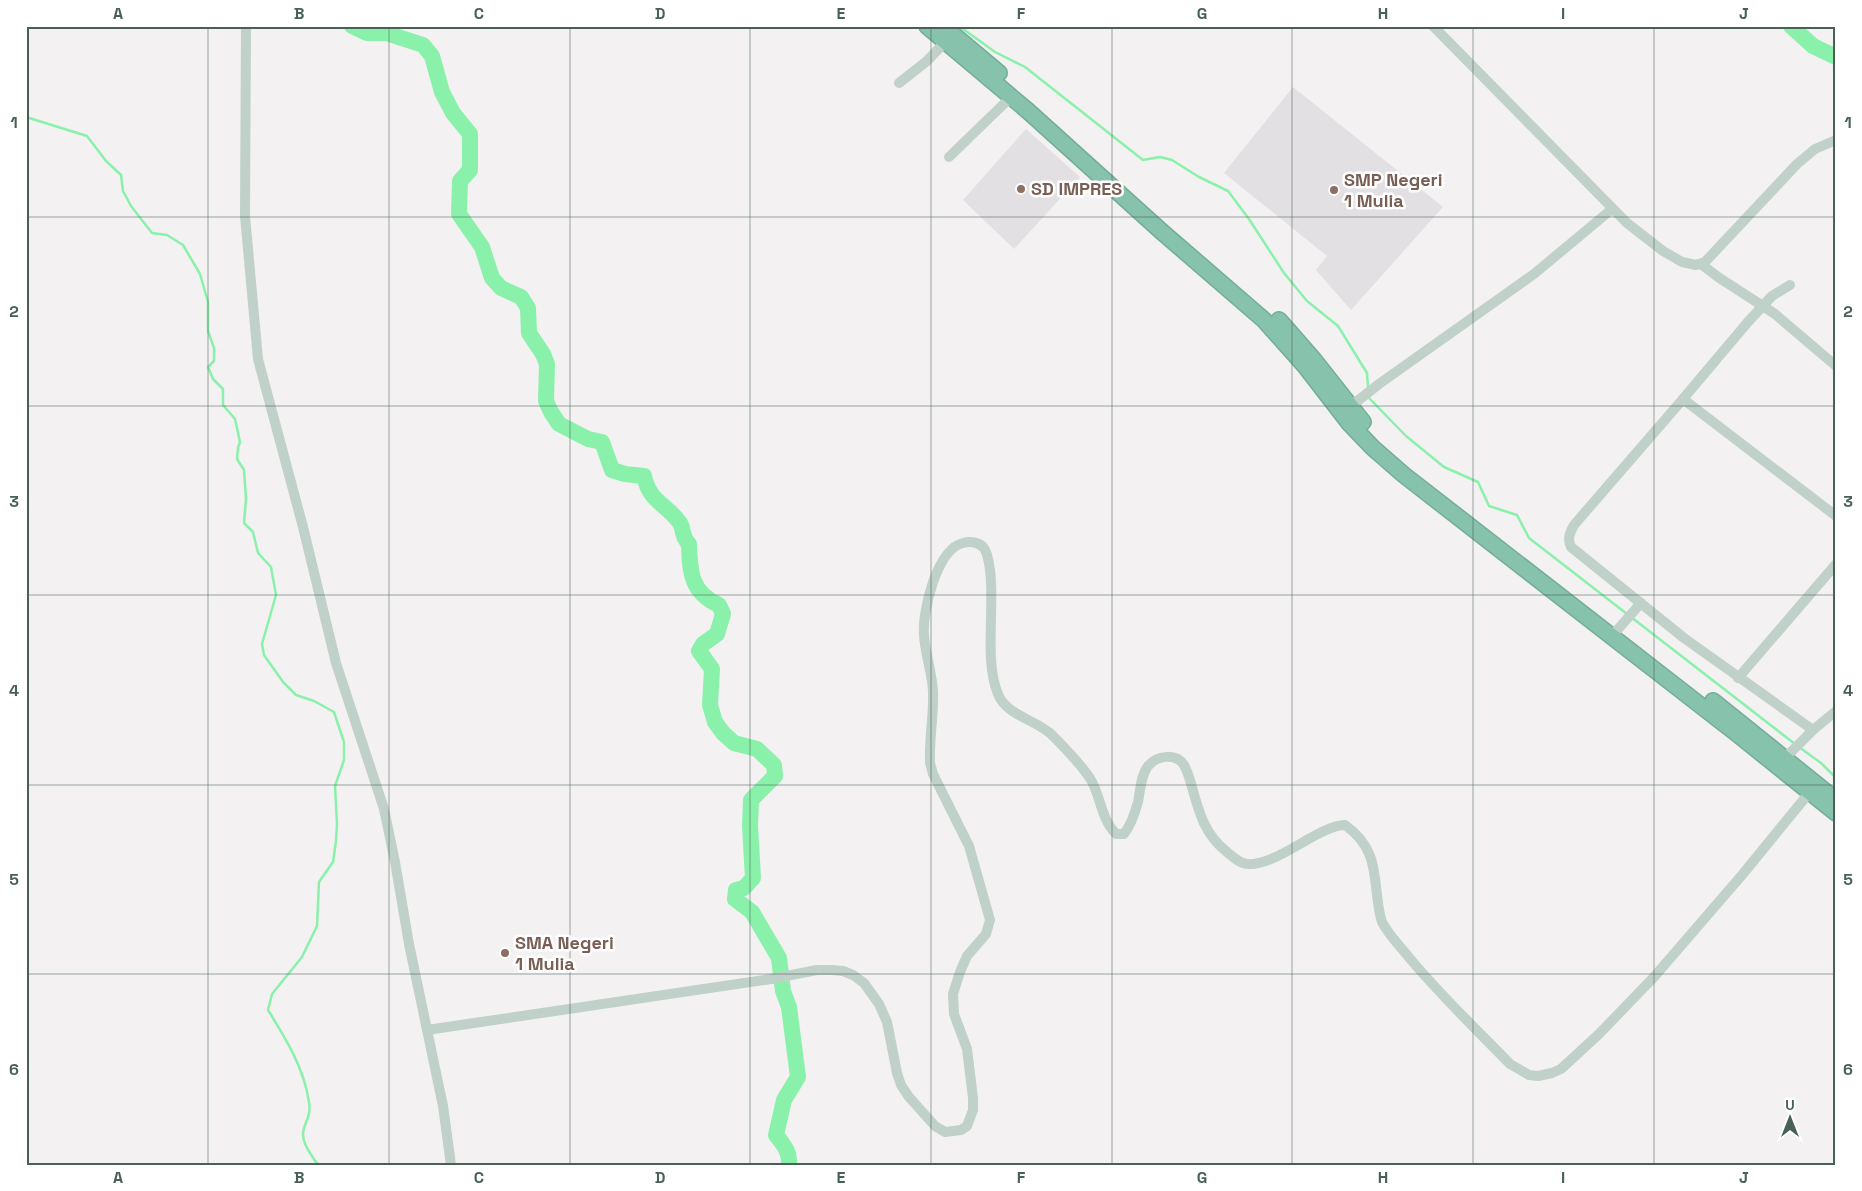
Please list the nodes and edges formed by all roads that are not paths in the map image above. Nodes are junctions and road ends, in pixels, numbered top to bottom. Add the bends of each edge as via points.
1 (246, 26) edge
2 (927, 26) edge
3 (943, 26) edge
4 (1434, 26) edge
5 (945, 42) junction
6 (899, 83) dead end
7 (1011, 97) junction
8 (1034, 110) junction
9 (1836, 140) edge
10 (949, 158) dead end
11 (1612, 209) junction
12 (1701, 264) junction
13 (1790, 285) dead end
14 (1763, 306) junction
15 (1836, 366) edge
16 (1683, 399) junction
17 (1350, 407) junction
18 (1836, 516) edge
19 (1836, 564) edge
20 (1641, 603) junction
21 (1617, 630) junction
22 (1738, 678) junction
23 (1836, 711) edge
24 (1809, 734) junction
25 (1783, 760) junction
26 (1809, 792) junction
27 (1836, 800) edge
28 (1836, 813) edge
29 (427, 1030) junction
30 (451, 1165) edge

1 - 29 street via 245,216 258,359 336,663 384,810
2 - 5 highway
3 - 8 highway
4 - 11 street
5 - 6 street
5 - 7 highway
7 - 8 highway
7 - 10 street
8 - 17 highway via 1161,231 1264,320 1300,360
9 - 12 street via 1815,149 1797,164
11 - 12 street via 1675,258
11 - 17 street via 1534,274
12 - 14 street
13 - 14 street
14 - 15 street
14 - 16 street
16 - 18 street
16 - 20 street via 1574,525 1570,534 1571,547
17 - 21 highway via 1368,443 1404,475
19 - 22 street
20 - 21 street
20 - 22 street
21 - 25 highway via 1736,733
22 - 24 street
23 - 24 street
24 - 25 street
25 - 26 highway
25 - 27 highway
26 - 28 highway
26 - 29 street via 1654,977 1598,1034 1561,1069 1544,1075 1529,1075 1510,1064 1391,936 1382,922 1370,853 1359,836 1345,825 1334,827 1258,863 1244,863 1213,839 1200,817 1183,764 1178,759 1160,757 1148,765 1144,773 1129,828 1124,834 1116,834 1106,821 1087,774 1051,734 1010,709 998,695 993,673 989,564 984,548 969,541 960,543 945,556 930,592 924,633 933,689 930,762 970,846 990,920 986,934 967,956 953,994 954,1014 967,1049 973,1098 967,1126 945,1132 935,1126 909,1097 901,1086 887,1022 879,1004 864,982 843,971 818,970
29 - 30 street

